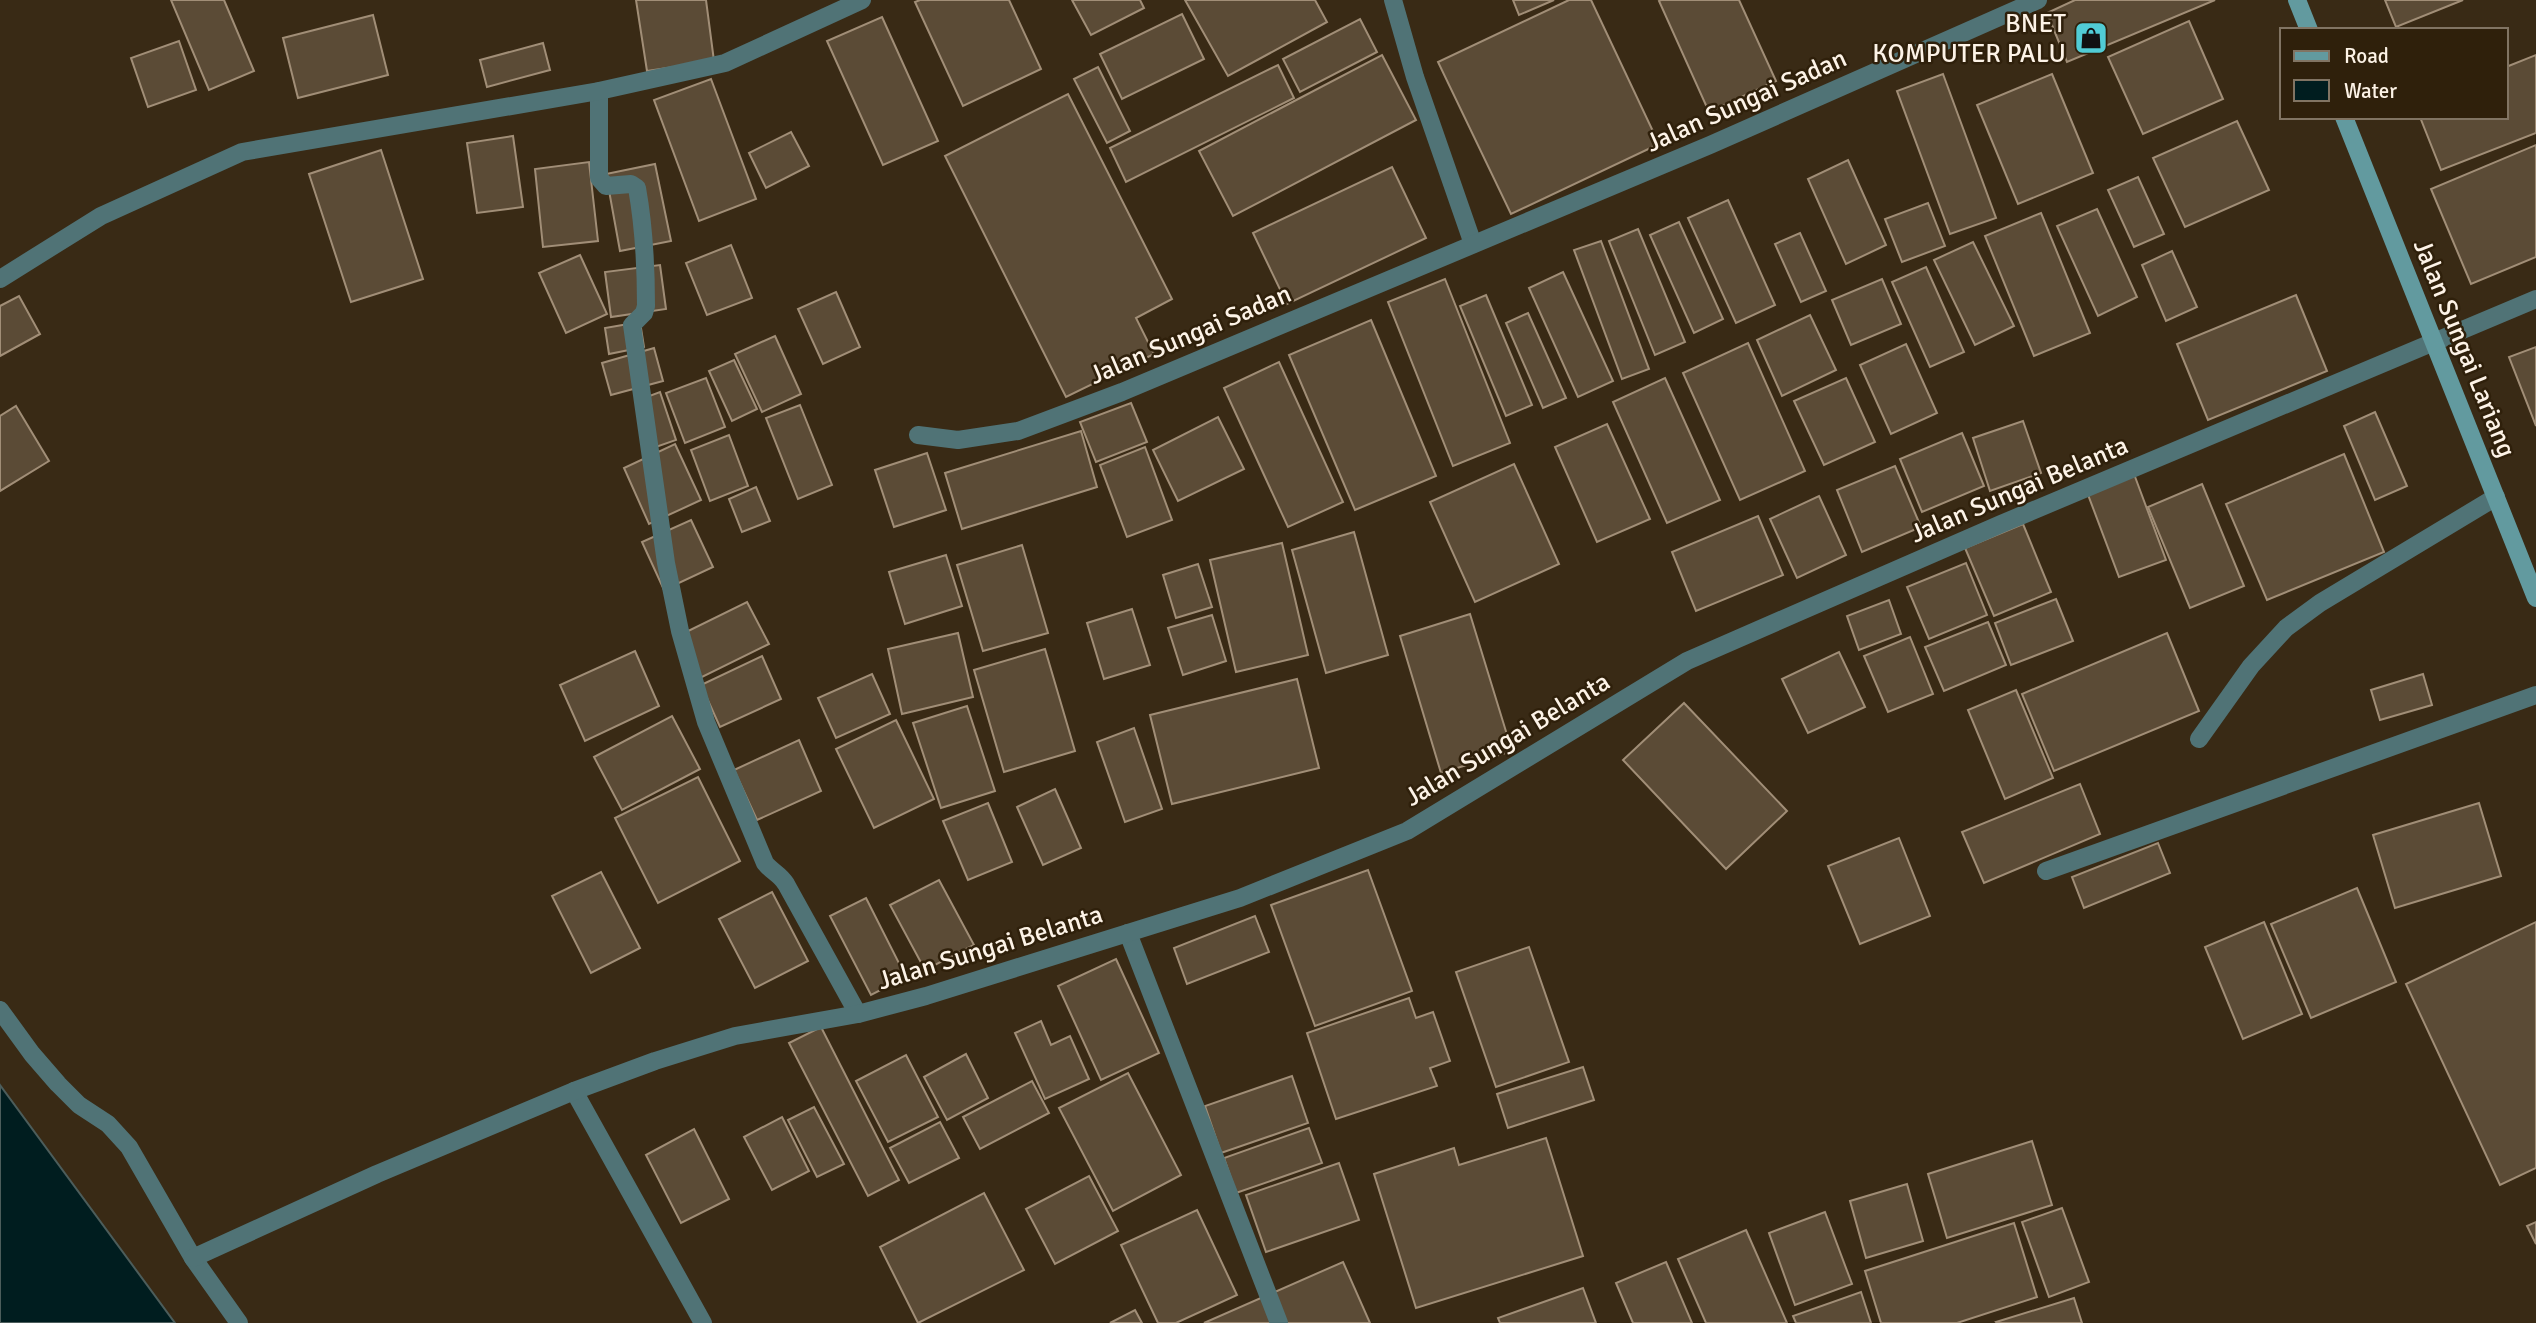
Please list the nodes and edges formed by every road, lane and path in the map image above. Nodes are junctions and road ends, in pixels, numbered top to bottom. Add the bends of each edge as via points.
1 (862, 0) edge
2 (1393, 0) edge
3 (2038, 0) edge
4 (2297, 0) edge
5 (2308, 28) edge
6 (599, 91) junction
7 (2345, 119) edge
8 (1473, 244) junction
9 (0, 279) edge
10 (2536, 299) edge
11 (2436, 343) junction
12 (918, 435) dead end
13 (2496, 498) junction
14 (2536, 598) edge
15 (2536, 695) edge
16 (2199, 739) dead end
17 (2046, 871) dead end
18 (1128, 933) junction
19 (0, 1010) edge
20 (858, 1014) junction
21 (574, 1091) junction
22 (193, 1258) junction
23 (239, 1323) edge
24 (703, 1323) edge
25 (1279, 1323) edge

1 - 6 street via 725,63
2 - 8 street
3 - 8 street, Jalan Sungai Sadan
4 - 5 street
6 - 9 street via 242,152 101,216
6 - 20 street via 599,178 606,186 631,184 637,188 640,206 646,306 632,325 680,631 706,722 765,863 771,872 782,876
7 - 11 street, Jalan Sungai Lariang
8 - 12 street, Jalan Sungai Sadan via 1018,431 958,440
10 - 11 street, Jalan Sungai Belanta
11 - 13 street, Jalan Sungai Lariang
11 - 18 street, Jalan Sungai Belanta via 2001,524 1687,662 1407,831 1240,898
13 - 14 street, Jalan Sungai Lariang
13 - 16 street via 2286,628 2251,666
15 - 17 street
18 - 20 street, Jalan Sungai Belanta
18 - 25 street
19 - 22 street via 58,1084 129,1147
20 - 21 street, Jalan Sungai Belanta via 735,1037
21 - 22 street, Jalan Sungai Belanta
21 - 24 street
22 - 23 street

